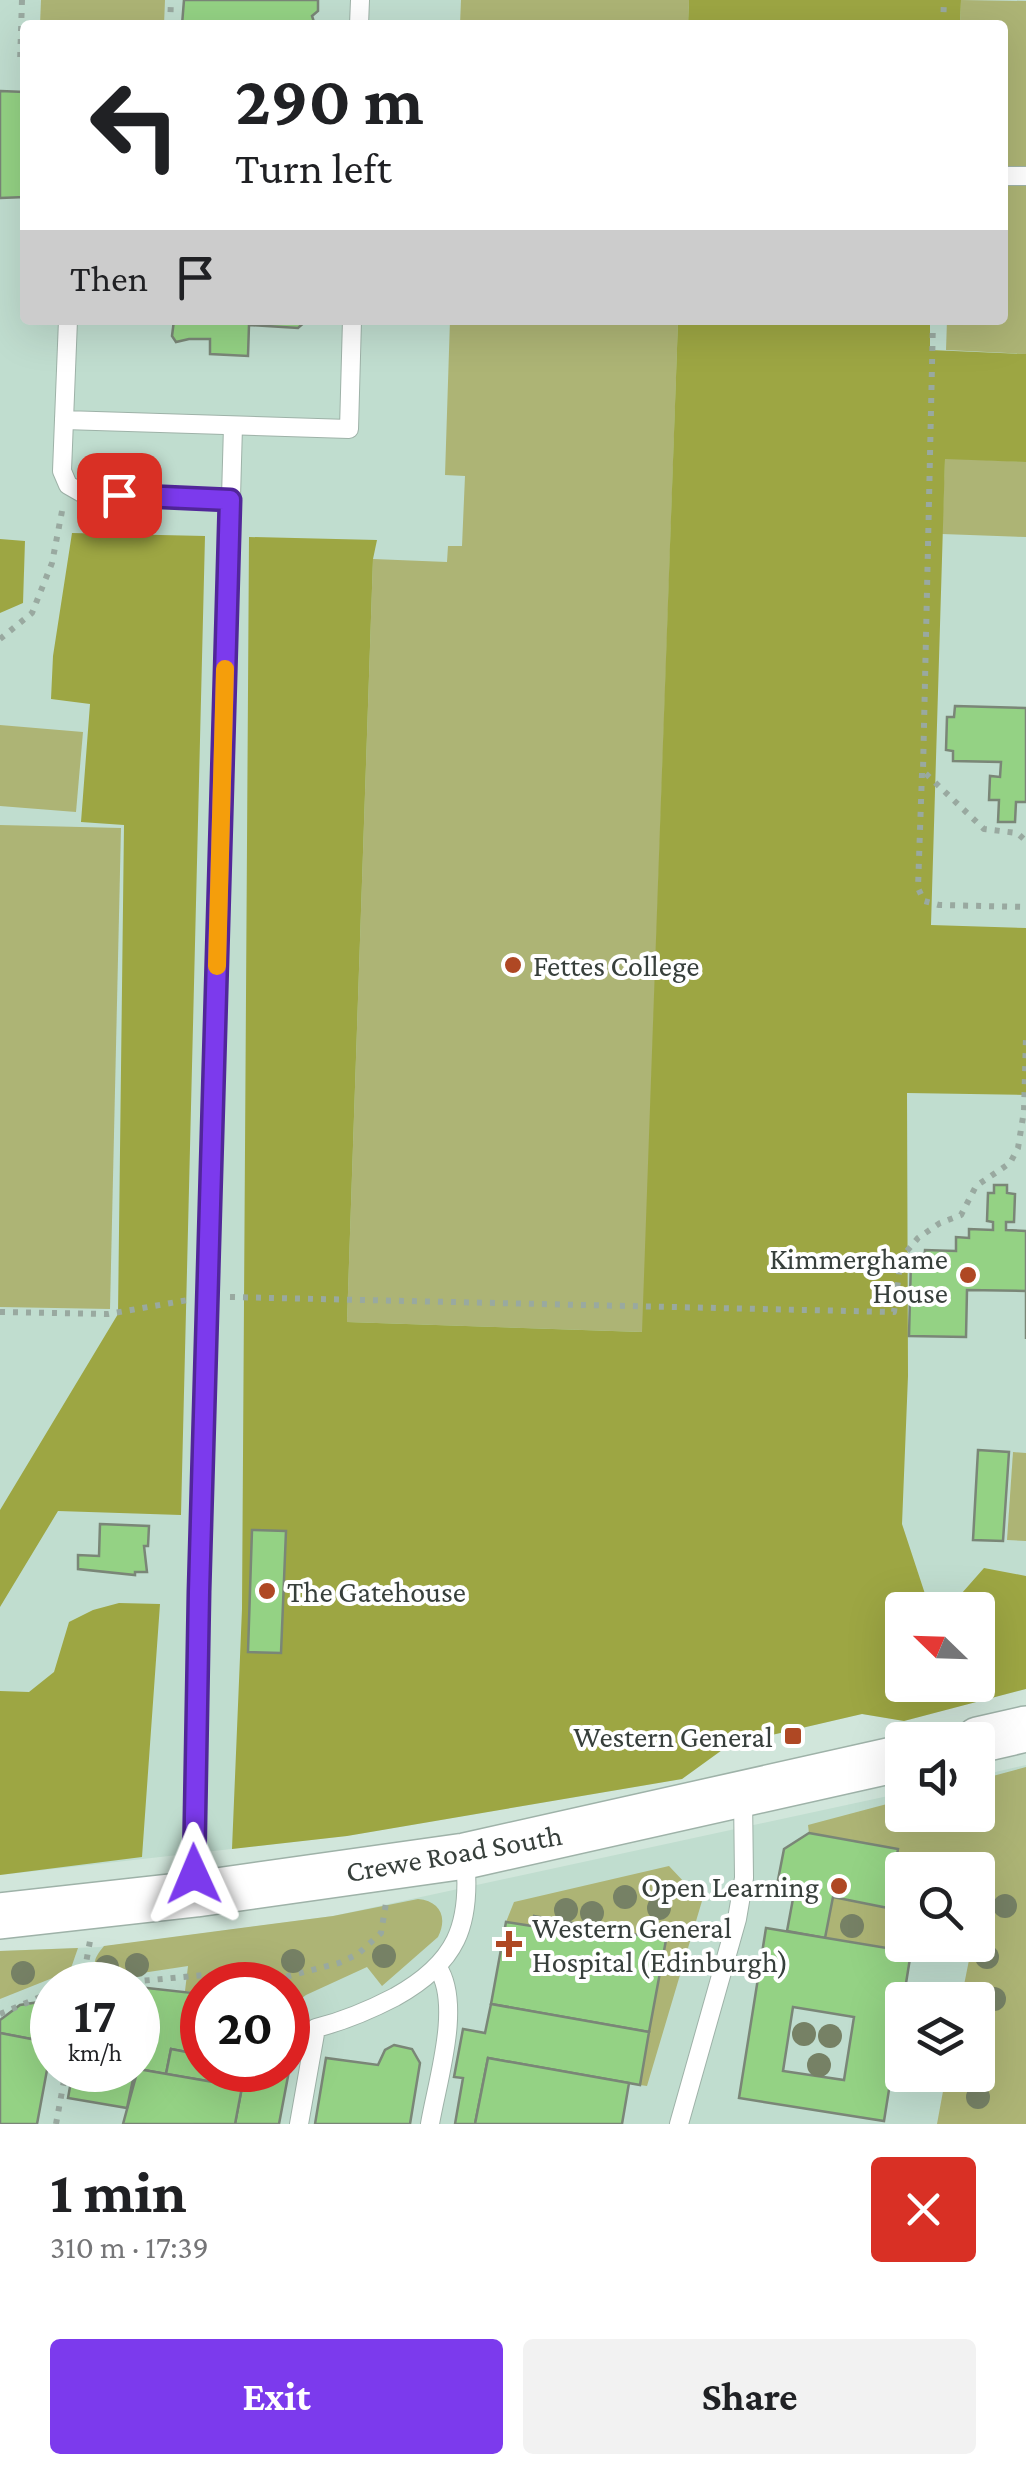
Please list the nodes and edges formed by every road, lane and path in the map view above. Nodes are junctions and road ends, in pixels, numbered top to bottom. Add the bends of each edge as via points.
1 (68, 325) edge
2 (352, 325) edge
3 (933, 325) edge
4 (64, 420) junction
5 (233, 426) junction
6 (68, 485) junction
7 (230, 500) junction
8 (0, 639) edge
9 (922, 772) junction
10 (1026, 841) edge
11 (1026, 907) edge
12 (1026, 1038) edge
13 (208, 1297) junction
14 (0, 1312) edge
15 (1026, 1728) edge
16 (995, 1736) edge
17 (885, 1762) edge
18 (743, 1796) junction
19 (465, 1856) junction
20 (389, 1867) junction
21 (196, 1894) junction
22 (0, 1916) edge
23 (438, 1968) junction
24 (171, 1980) junction
25 (160, 1981) edge
26 (170, 1989) dead end
27 (30, 2001) edge
28 (0, 2014) edge
29 (62, 2092) edge
30 (56, 2124) edge
31 (300, 2124) edge
32 (430, 2124) edge
33 (678, 2124) edge

1 - 4 lane
2 - 5 lane via 349,429
3 - 9 path
4 - 5 lane
4 - 6 lane via 62,471
5 - 7 lane
6 - 7 lane via 82,493
6 - 8 path via 52,562 32,613
7 - 13 lane
9 - 10 path via 984,829 1017,833
9 - 11 path via 918,888 924,902
12 - 13 path via 1018,1148 1010,1163 976,1186 961,1214 918,1238 900,1258 894,1312
13 - 14 path via 108,1314
13 - 21 lane
15 - 16 street
17 - 18 street, Crewe Road South
18 - 19 street, Crewe Road South
18 - 33 lane via 744,1878
19 - 20 street, Crewe Road South
19 - 23 lane via 464,1915
20 - 21 street, Crewe Road South
20 - 24 path via 384,1925 358,1954 273,1980 214,1974
21 - 22 street, Crewe Road South
23 - 31 lane via 377,2006 316,2028
23 - 32 lane via 449,1990 449,2012
24 - 25 path
24 - 26 path
27 - 28 path
29 - 30 path

